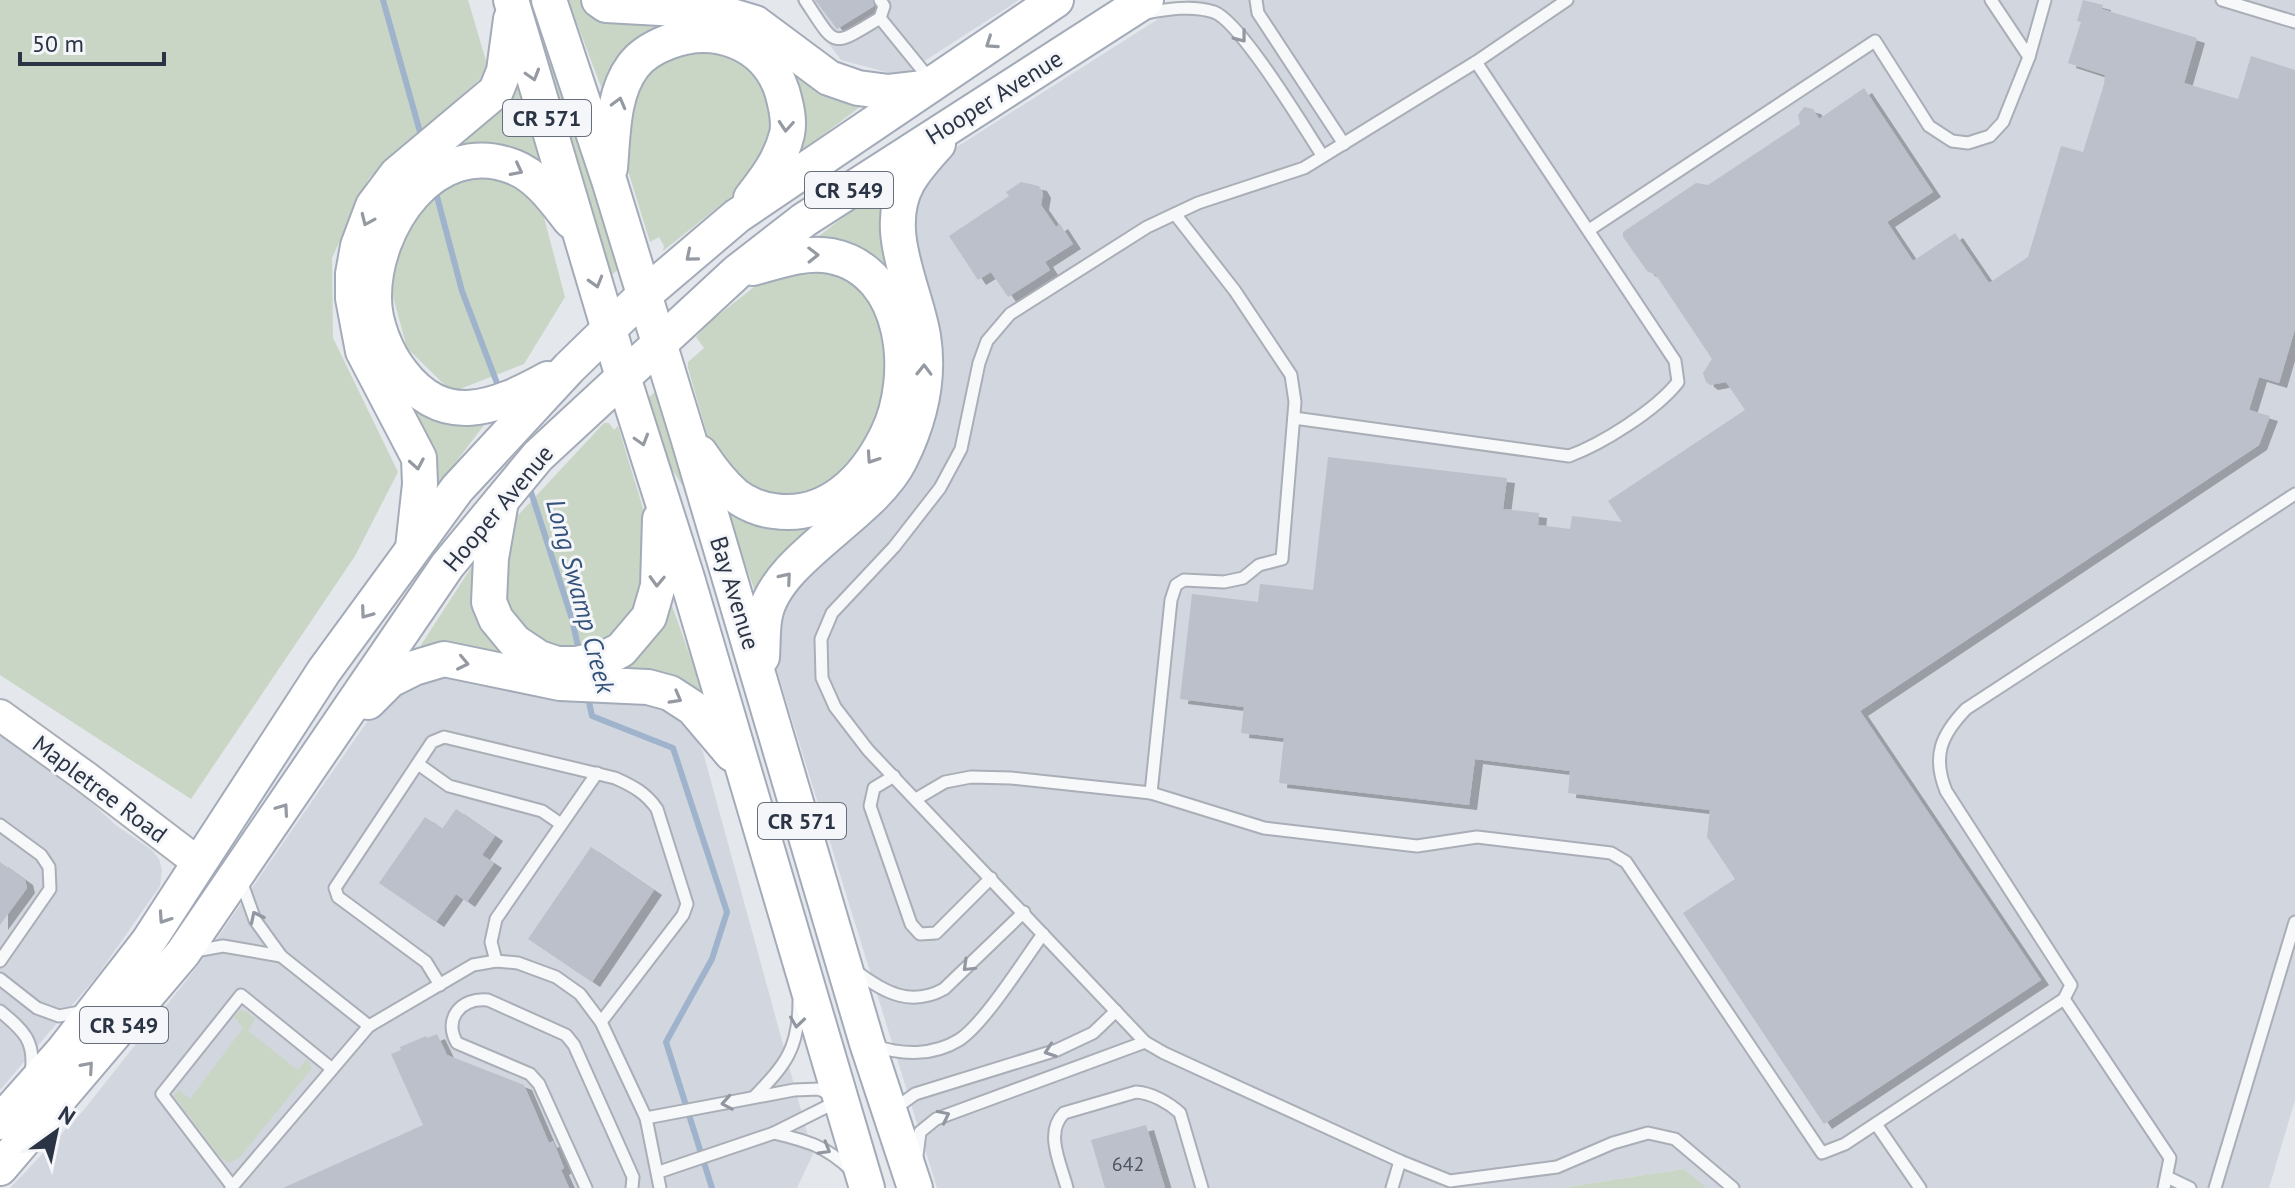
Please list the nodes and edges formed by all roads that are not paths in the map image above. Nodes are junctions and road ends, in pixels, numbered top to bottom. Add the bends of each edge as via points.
1 (549, 0) edge
2 (599, 0) edge
3 (805, 0) edge
4 (880, 0) edge
5 (1056, 0) edge
6 (1256, 0) edge
7 (1567, 0) edge
8 (1991, 0) edge
9 (2045, 0) edge
10 (2222, 0) edge
11 (512, 3) edge
12 (1124, 6) edge
13 (880, 18) junction
14 (2295, 22) edge
15 (2029, 57) junction
16 (1476, 62) junction
17 (928, 85) junction
18 (965, 114) junction
19 (1344, 144) junction
20 (1322, 155) junction
21 (429, 164) junction
22 (609, 180) junction
23 (1175, 214) junction
24 (737, 216) junction
25 (1589, 230) junction
26 (583, 236) junction
27 (737, 272) junction
28 (644, 295) junction
29 (610, 328) junction
30 (658, 344) junction
31 (623, 377) junction
32 (508, 415) junction
33 (1294, 418) junction
34 (688, 437) junction
35 (2295, 494) edge
36 (504, 495) junction
37 (661, 503) junction
38 (412, 550) junction
39 (586, 674) junction
40 (761, 678) junction
41 (0, 715) edge
42 (331, 740) junction
43 (418, 764) junction
44 (742, 766) junction
45 (597, 773) junction
46 (894, 776) junction
47 (1151, 793) junction
48 (916, 799) junction
49 (561, 824) junction
50 (0, 825) edge
51 (200, 864) junction
52 (239, 873) junction
53 (991, 878) junction
54 (1024, 912) junction
55 (2295, 922) edge
56 (1043, 934) junction
57 (794, 945) junction
58 (183, 953) junction
59 (281, 956) junction
60 (0, 961) edge
61 (496, 961) junction
62 (844, 964) junction
63 (0, 979) edge
64 (440, 985) junction
65 (2064, 999) junction
66 (98, 1008) junction
67 (0, 1011) edge
68 (1116, 1011) junction
69 (601, 1022) junction
70 (369, 1026) junction
71 (1145, 1042) junction
72 (867, 1043) junction
73 (331, 1068) junction
74 (28, 1089) junction
75 (753, 1098) junction
76 (841, 1100) junction
77 (646, 1118) junction
78 (0, 1122) edge
79 (1876, 1124) junction
80 (774, 1133) junction
81 (1400, 1161) junction
82 (883, 1165) edge
83 (0, 1168) edge
84 (659, 1172) junction
85 (2166, 1183) edge
86 (231, 1187) edge
87 (586, 1188) edge
88 (632, 1188) edge
89 (660, 1188) edge
90 (1067, 1188) edge
91 (1202, 1188) edge
92 (1392, 1188) edge
93 (1733, 1188) edge
94 (1920, 1188) edge
95 (2190, 1188) edge
96 (2215, 1188) edge

1 - 22 main road, Bay Avenue / CR 571
2 - 17 main road via 606,5 715,11 755,23 829,78 858,88 889,92
3 - 13 lane via 837,40
4 - 13 lane
5 -> 17 main road, Hooper Avenue / CR 549
6 - 19 lane via 1258,13
7 - 16 lane
8 - 15 lane
9 - 15 lane
10 - 14 lane
11 - 21 main road via 504,71 496,91
11 -> 26 main road, Bay Avenue / CR 571
12 - 18 main road, Hooper Avenue / CR 549
12 -> 20 lane via 1216,13 1237,29
13 - 17 lane
15 - 25 lane via 2003,122 1990,136 1968,143 1952,141 1929,126 1875,41
16 - 19 lane
16 - 25 lane
17 - 24 main road, Hooper Avenue / CR 549
18 - 27 main road, Hooper Avenue / CR 549 via 804,220
40 -> 18 main road via 765,614 781,580 877,492 899,463 918,416 925,369 923,336 899,246 898,212 908,181
19 - 20 lane
20 - 23 lane via 1304,168
21 -> 26 main road via 490,160 517,168 543,186
21 - 32 main road via 389,230 380,257 374,300 379,325 391,359 424,396 448,407
21 -> 38 main road via 397,174 373,206 353,274 363,351 419,458
22 -> 24 main road via 616,111 633,66 655,47 688,34 721,35 748,45 767,62 786,105 787,131 780,155
22 - 28 main road, Bay Avenue / CR 571
23 - 33 lane via 1291,375
23 - 46 lane via 1010,314 987,341 961,449 940,488 832,613 821,639 822,678 835,707
24 -> 28 main road, Hooper Avenue / CR 549
25 - 33 lane via 1675,361 1678,382 1666,397 1588,449 1569,456
26 -> 29 main road, Bay Avenue / CR 571
27 - 30 main road, Hooper Avenue / CR 549
27 -> 34 main road via 795,256 829,255 869,274 894,312 901,359 895,411 888,433 855,480 838,497 794,514 765,510 737,497
28 - 29 main road, Hooper Avenue / CR 549
28 - 30 main road, Bay Avenue / CR 571
29 - 31 main road, Bay Avenue / CR 571
29 - 32 main road, Hooper Avenue / CR 549
30 - 31 main road, Hooper Avenue / CR 549
30 - 34 main road, Bay Avenue / CR 571
31 - 36 main road, Hooper Avenue / CR 549
31 -> 37 main road, Bay Avenue / CR 571
32 - 38 main road, Hooper Avenue / CR 549
33 - 47 lane via 1282,559 1259,565 1243,578 1184,580 1176,585
34 - 40 main road, Bay Avenue / CR 571
35 - 65 lane via 1966,709 1949,727 1938,773 2071,985
36 - 39 main road via 491,558 489,602 496,619 515,642 539,658
36 - 42 main road, Hooper Avenue / CR 549 via 406,623
37 -> 39 main road via 655,604 621,650
37 - 44 main road, Bay Avenue / CR 571
37 - 72 main road via 695,563 728,648 837,1009 848,1028
38 -> 51 main road, Hooper Avenue / CR 549 via 324,671
42 -> 39 main road via 390,680 444,659
39 -> 44 main road via 670,693 693,708
40 - 62 main road, Bay Avenue / CR 571
41 - 51 street, Mapletree Road
52 -> 42 main road, Hooper Avenue / CR 549
43 - 45 lane via 432,742 444,737
43 - 49 lane via 449,786 542,811
43 - 64 lane via 335,888 338,897 426,962
44 - 57 main road, Bay Avenue / CR 571
45 - 49 lane
45 - 69 lane via 634,786 657,809 687,904
46 - 48 lane
46 - 53 lane via 874,788 870,806 911,924 920,934 936,933
47 - 48 lane via 971,777 945,782
47 - 79 lane via 1264,828 1417,846 1477,837 1611,853 1626,862 1822,1153
48 - 53 lane
49 - 61 lane via 496,919 491,942
50 - 60 lane via 41,855 49,867 50,889
51 -> 66 main road, Hooper Avenue / CR 549
52 - 58 main road, Hooper Avenue / CR 549
59 -> 52 lane via 255,920
53 - 54 lane
54 - 56 lane
54 -> 62 lane via 934,995 900,997
55 - 96 lane
56 - 68 lane
56 - 72 lane via 958,1041 925,1053 896,1053
57 -> 75 lane via 798,1030 785,1065
57 - 76 main road, Bay Avenue / CR 571
58 - 59 lane via 223,946
83 -> 58 main road, Hooper Avenue / CR 549
59 - 70 lane
61 - 64 lane via 473,965
61 - 69 lane via 556,977 580,994
62 - 72 main road, Bay Avenue / CR 571
63 - 66 lane via 37,1008 59,1016
64 - 70 lane
65 - 79 lane
65 - 85 lane via 2170,1158
66 - 74 main road, Hooper Avenue / CR 549
67 - 74 lane via 27,1035 33,1058
68 - 71 lane
68 -> 82 lane via 1093,1033 1057,1050 915,1094
69 - 77 lane
70 - 73 lane
71 - 81 lane
82 -> 71 lane via 936,1119
72 - 76 main road via 861,1087
72 - 82 main road, Bay Avenue / CR 571
73 - 86 lane
73 - 86 lane via 241,995 162,1094
74 - 78 main road, Hooper Avenue / CR 549
75 - 76 lane via 819,1089
75 -> 77 lane
76 - 80 lane
76 - 82 main road via 856,1109
77 - 84 lane
79 - 94 lane
80 -> 82 lane via 812,1142 836,1156
80 - 84 lane
81 - 92 lane
81 - 93 lane via 1450,1181 1479,1178 1557,1167 1648,1133 1675,1139
84 - 89 lane
85 - 95 lane
87 - 88 lane via 539,1084 523,1071 457,1043 451,1033 452,1016 461,1006 488,1000 566,1035 633,1177
90 - 91 lane via 1053,1133 1056,1120 1136,1092 1180,1113

